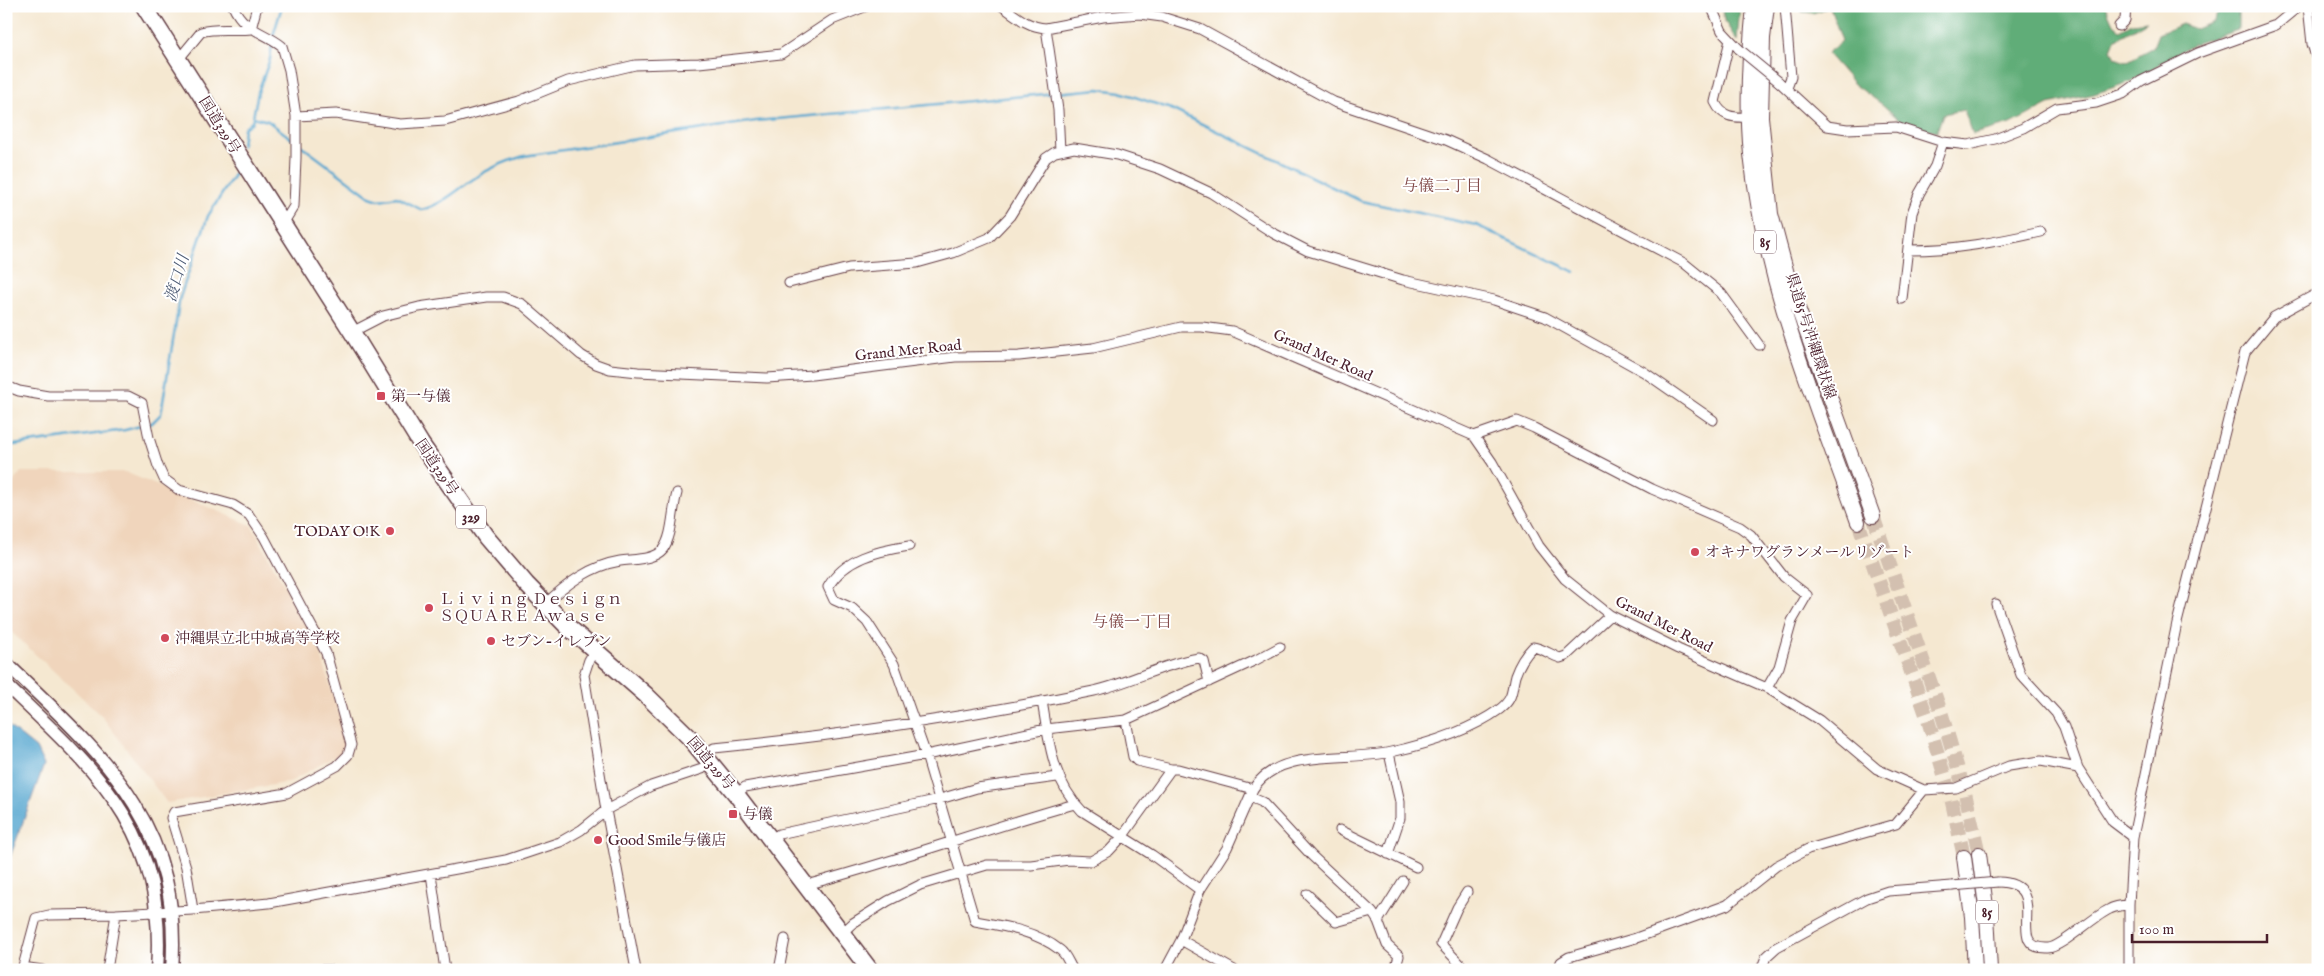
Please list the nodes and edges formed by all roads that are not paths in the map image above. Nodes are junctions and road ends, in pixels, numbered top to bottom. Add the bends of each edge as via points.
1 (144, 6) edge
2 (233, 6) edge
3 (257, 6) edge
4 (867, 6) edge
5 (1002, 6) edge
6 (1711, 6) edge
7 (1754, 6) edge
8 (1767, 6) edge
9 (1785, 6) edge
10 (2126, 6) edge
11 (2299, 6) edge
12 (2308, 6) edge
13 (2318, 17) edge
14 (2309, 22) junction
15 (2119, 26) dead end
16 (1046, 28) junction
17 (251, 29) junction
18 (1730, 40) junction
19 (178, 60) junction
20 (2318, 63) edge
21 (1787, 88) junction
22 (296, 116) junction
23 (1749, 124) junction
24 (1943, 142) junction
25 (1060, 151) junction
26 (283, 224) junction
27 (2041, 232) dead end
28 (1909, 250) junction
29 (790, 283) dead end
30 (2318, 293) edge
31 (1902, 300) dead end
32 (352, 332) junction
33 (1760, 345) dead end
34 (1805, 349) junction
35 (6, 386) edge
36 (1713, 420) dead end
37 (1474, 436) junction
38 (677, 494) dead end
39 (1873, 516) tunnel mouth
40 (1858, 522) tunnel mouth
41 (909, 546) dead end
42 (545, 604) junction
43 (1996, 604) dead end
44 (1610, 615) junction
45 (1280, 647) dead end
46 (594, 650) junction
47 (6, 663) edge
48 (1209, 682) junction
49 (6, 685) edge
50 (1767, 688) junction
51 (1042, 701) junction
52 (1126, 720) junction
53 (916, 724) junction
54 (1046, 729) junction
55 (1389, 753) junction
56 (926, 755) junction
57 (707, 758) junction
58 (2078, 768) junction
59 (1171, 769) junction
60 (1057, 777) junction
61 (1924, 790) junction
62 (1252, 793) junction
63 (736, 794) junction
64 (940, 799) junction
65 (1075, 804) junction
66 (606, 810) junction
67 (1340, 830) dead end
68 (1122, 837) junction
69 (2133, 837) junction
70 (771, 839) junction
71 (951, 841) junction
72 (1388, 854) junction
73 (1979, 854) tunnel mouth
74 (1964, 857) tunnel mouth
75 (1416, 867) dead end
76 (962, 872) junction
77 (431, 874) junction
78 (1403, 881) dead end
79 (806, 885) junction
80 (1200, 890) junction
81 (1467, 892) dead end
82 (1307, 894) dead end
83 (2129, 904) junction
84 (193, 910) junction
85 (172, 911) junction
86 (157, 912) junction
87 (1372, 912) junction
88 (116, 914) junction
89 (1378, 921) junction
90 (842, 933) junction
91 (785, 939) dead end
92 (1181, 940) junction
93 (22, 968) edge
94 (42, 970) edge
95 (107, 970) edge
96 (157, 970) edge
97 (172, 970) edge
98 (320, 970) edge
99 (330, 970) edge
100 (445, 970) edge
101 (636, 970) edge
102 (779, 970) edge
103 (870, 970) edge
104 (1072, 970) edge
105 (1165, 970) edge
106 (1234, 970) edge
107 (1395, 970) edge
108 (1466, 970) edge
109 (1558, 970) edge
110 (1761, 970) edge
111 (1975, 970) edge
112 (1990, 970) edge
113 (2129, 970) edge

1 - 19 highway, 国道329号 / 329
2 - 17 street
3 - 17 street
4 - 22 street via 832,20 780,54 700,63 635,65 568,81 519,101 445,121 400,124 336,114
5 - 16 street via 1028,25
6 - 18 street via 1722,31
7 - 23 main road, 県道85号沖縄環状線 / 85
8 - 34 main road, 県道85号沖縄環状線 / 85 via 1761,80 1762,138 1774,223
9 - 21 street via 1791,77
10 - 15 street via 2125,20
11 - 24 street via 2276,25 2198,53 2140,81 2123,94 2096,103 2057,108 2023,128 1995,139 1968,146
12 - 14 street
13 - 14 street
14 - 20 street
16 - 25 street via 1057,102
16 - 33 street via 1140,14 1200,29 1334,102 1446,140 1488,159 1684,263 1721,293
17 - 19 street via 201,32
17 - 22 street via 282,46
18 - 21 street, bridge
18 - 23 street via 1715,102 1723,114
19 - 26 highway, 国道329号 / 329
21 - 24 street via 1827,126 1847,130 1896,127
22 - 26 street via 294,206
23 - 34 main road, 県道85号沖縄環状線 / 85 via 1754,184 1778,295
24 - 28 street via 1912,213
25 - 29 street via 1046,158 1010,216 990,238 952,254 917,263 848,268
25 - 36 street via 1074,148 1117,155 1160,169 1211,193 1273,233 1308,251 1403,280 1494,300 1545,317 1644,372
26 - 32 highway, 国道329号 / 329
27 - 28 street via 1986,244
28 - 31 street
30 - 69 street via 2274,317 2245,352 2178,623
32 - 37 street, Grand Mer Road via 383,316 419,307 503,297 522,304 581,355 610,369 767,378 955,357 1019,356 1093,348 1180,327 1202,327 1232,331 1269,345
32 - 42 highway, 国道329号 / 329 via 464,507
34 - 39 main road, 県道85号沖縄環状線 / 85
34 - 40 main road, 県道85号沖縄環状線 / 85
35 - 84 street via 19,392 48,396 128,396 142,403 149,438 164,479 179,490 233,506 249,515 326,653 351,745 348,754 337,766 287,793 174,812 171,818 186,867
37 - 44 street, Grand Mer Road via 1539,546 1565,579
37 - 50 street via 1516,421 1751,535 1784,577 1807,595 1792,621 1779,667
38 - 42 street via 670,532 664,548 656,556 598,566 563,588
41 - 53 street via 885,550 849,563 828,587 834,600 852,608 867,622 894,664
42 - 46 highway, 国道329号 / 329
43 - 58 street via 2021,675 2056,713
44 - 50 street, Grand Mer Road
44 - 55 street via 1566,656 1560,658 1532,647 1515,677 1513,695 1501,708 1450,736
45 - 48 street
46 - 57 highway, 国道329号 / 329 via 668,716
46 - 66 street via 584,675
47 - 85 main road via 92,746 132,796 160,856
48 - 51 street via 1204,661 1199,658 1179,661 1097,690
48 - 52 street
49 - 86 main road via 84,760 119,806 147,866
50 - 61 street, Grand Mer Road via 1819,720 1877,768
51 - 53 street
51 - 54 street
52 - 54 street
52 - 59 street via 1133,757 1137,761
53 - 56 street
53 - 57 street via 714,748
54 - 56 street
54 - 60 street
55 - 62 street via 1290,762 1272,769
55 - 72 street via 1400,802 1400,818
56 - 63 street via 745,787
56 - 64 street
57 - 63 highway, 国道329号 / 329
57 - 66 street via 702,769 650,786
58 - 61 street, Grand Mer Road via 2041,761 2009,766 1956,788
58 - 69 street via 2113,822
59 - 62 street
59 - 68 street
60 - 64 street via 977,788
60 - 65 street
61 - 109 street via 1896,824 1808,850 1776,866 1728,905 1636,938 1569,957 1561,962
62 - 80 street via 1227,848
62 - 87 street
63 - 70 highway, 国道329号 / 329
64 - 70 street via 779,834
64 - 71 street
65 - 68 street
65 - 71 street
66 - 77 street via 560,842 506,860
66 - 101 street
67 - 72 street
68 - 76 street via 1109,851 1091,861 987,864
68 - 80 street
69 - 83 street
70 - 79 highway, 国道329号 / 329
71 - 76 street
71 - 79 street via 872,868
72 - 75 street
73 - 112 main road, 85
74 - 111 main road, 85
76 - 90 street via 920,884 888,900
76 - 104 street via 975,921 1038,936 1062,951
77 - 84 street via 269,903
77 - 100 street
78 - 89 street
79 - 90 highway, 国道329号 / 329
80 - 92 street
81 - 108 street via 1456,908 1441,944
82 - 87 street via 1336,922
83 - 110 street, bridge via 2110,909 2051,948 2039,948 2030,942 2026,932 2023,890 2010,882 1888,891 1867,898 1777,947 1766,957
83 - 113 street
84 - 85 street
85 - 86 street
85 - 97 main road
86 - 88 street
86 - 96 main road
87 - 89 street
88 - 93 street via 57,914 36,918
88 - 95 street
89 - 107 street via 1386,945 1399,956
90 - 103 highway, 国道329号 / 329
91 - 102 street
92 - 105 street
92 - 106 street
93 - 94 street
98 - 99 street

